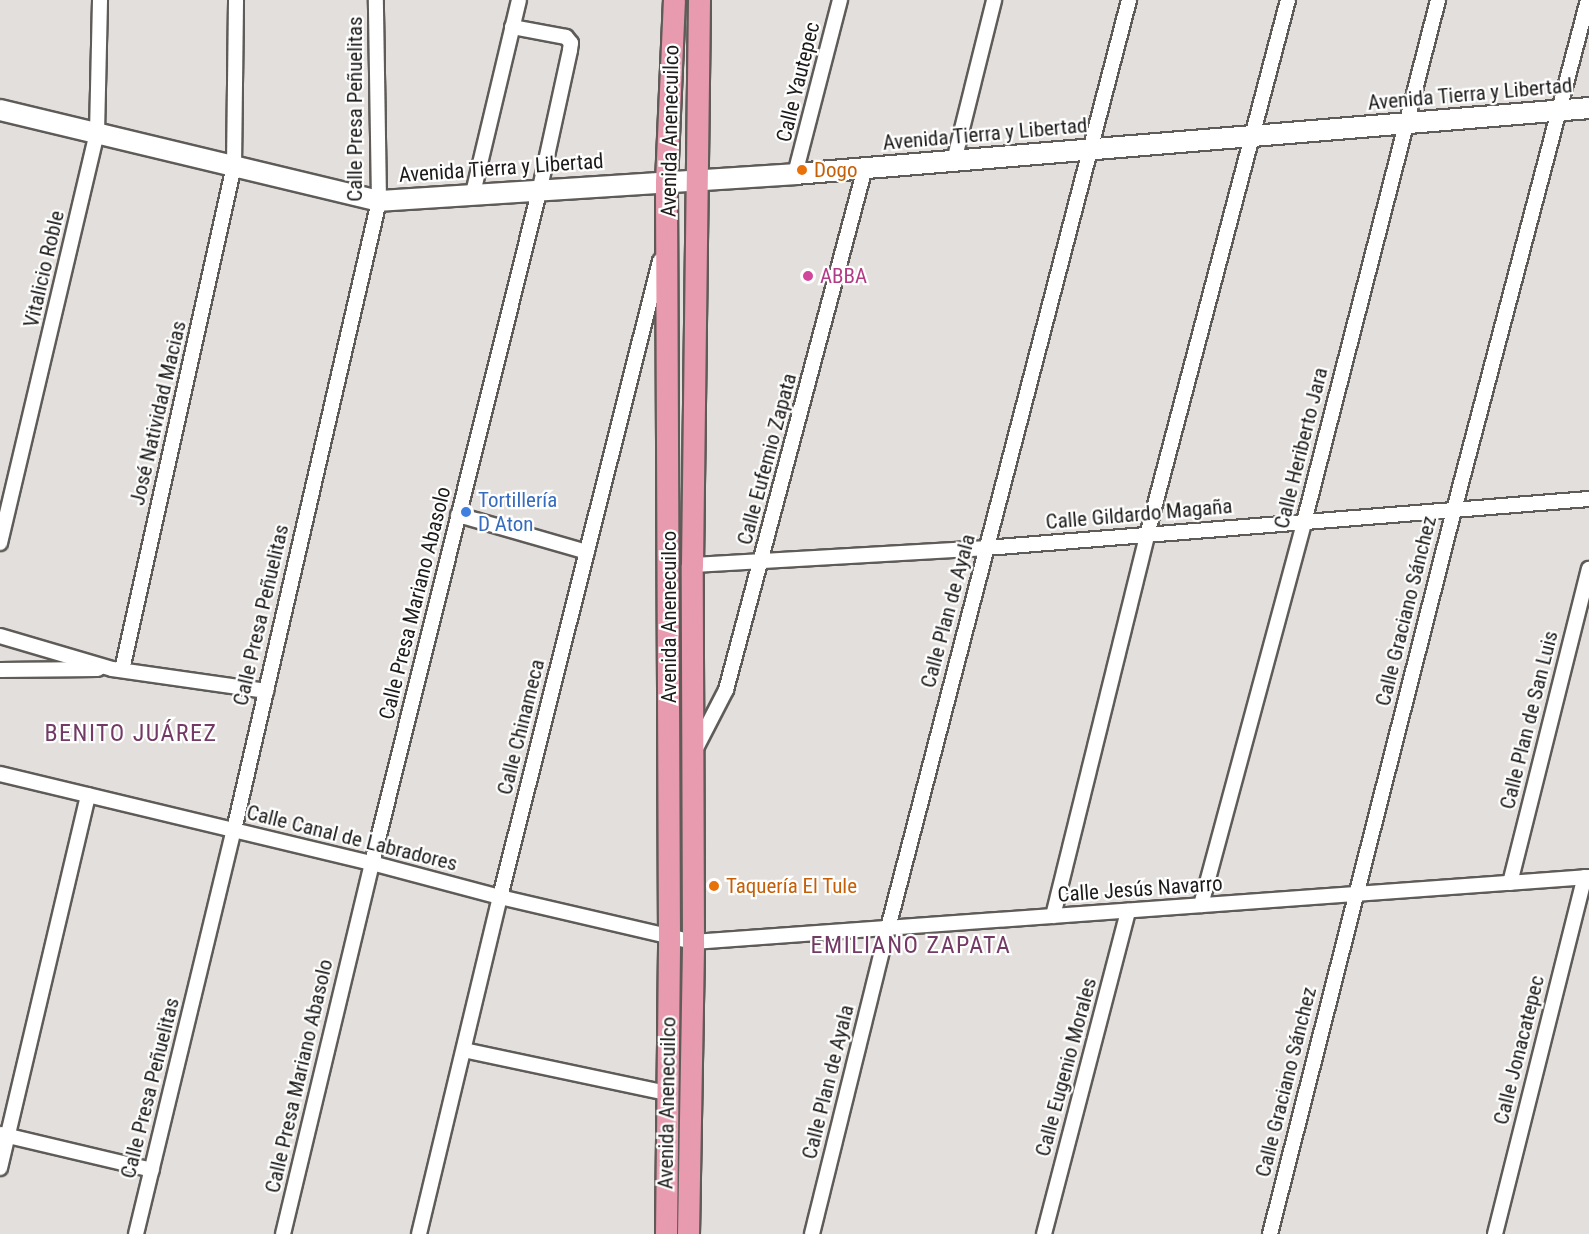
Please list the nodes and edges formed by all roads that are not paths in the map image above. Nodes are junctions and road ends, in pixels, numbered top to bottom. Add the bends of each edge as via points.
1 (100, 0) edge
2 (236, 0) edge
3 (376, 0) edge
4 (519, 0) edge
5 (674, 0) edge
6 (699, 0) edge
7 (840, 0) edge
8 (994, 0) edge
9 (1129, 0) edge
10 (1288, 0) edge
11 (1438, 0) edge
12 (1588, 0) edge
13 (512, 27) junction
14 (1589, 108) edge
15 (0, 110) edge
16 (1560, 111) junction
17 (1406, 123) junction
18 (97, 133) junction
19 (1254, 136) junction
20 (1091, 149) junction
21 (954, 161) junction
22 (234, 166) junction
23 (865, 168) junction
24 (795, 174) junction
25 (696, 181) junction
26 (666, 182) junction
27 (540, 188) junction
28 (473, 193) junction
29 (379, 201) junction
30 (668, 230) junction
31 (1589, 499) edge
32 (1454, 510) junction
33 (458, 515) junction
34 (1304, 522) junction
35 (1147, 535) junction
36 (0, 543) edge
37 (986, 548) junction
38 (587, 552) junction
39 (762, 561) junction
40 (692, 565) junction
41 (1589, 569) edge
42 (0, 636) edge
43 (117, 669) junction
44 (0, 670) edge
45 (266, 691) junction
46 (693, 755) junction
47 (0, 774) edge
48 (88, 795) junction
49 (234, 830) junction
50 (372, 862) junction
51 (1587, 877) edge
52 (1510, 882) junction
53 (1355, 894) junction
54 (500, 897) junction
55 (1201, 905) junction
56 (1128, 910) junction
57 (1053, 916) junction
58 (888, 928) junction
59 (669, 938) junction
60 (693, 942) junction
61 (464, 1050) junction
62 (667, 1093) junction
63 (4, 1135) edge
64 (0, 1167) edge
65 (152, 1170) junction
66 (136, 1234) edge
67 (283, 1234) edge
68 (420, 1234) edge
69 (666, 1234) edge
70 (688, 1234) edge
71 (812, 1234) edge
72 (1044, 1234) edge
73 (1270, 1234) edge
74 (1494, 1234) edge

1 - 18 street, Vitalicio Roble
2 - 22 street, José Natividad Macias
3 - 29 street, Calle Presa Peñuelitas
4 - 13 street
5 - 26 main road, Avenida Anenecuilco
6 - 25 main road, Avenida Anenecuilco
7 - 24 street, Calle Yautepec
8 - 21 street
9 - 20 street, Calle Plan de Ayala
10 - 19 street
11 - 17 street, Calle Heriberto Jara
12 - 16 street, Calle Graciano Sánchez
13 - 27 street, Calle Presa Mariano Abasolo via 566,37 571,43
13 - 28 street
14 - 16 street, Avenida Tierra y Libertad
15 - 18 street, Avenida Tierra y Libertad
16 - 17 street, Avenida Tierra y Libertad
16 - 32 street, Calle Graciano Sánchez
17 - 19 street, Avenida Tierra y Libertad
17 - 34 street, Calle Heriberto Jara
18 - 22 street, Avenida Tierra y Libertad
18 - 36 street, Vitalicio Roble
19 - 20 street, Avenida Tierra y Libertad
19 - 35 street
20 - 21 street, Avenida Tierra y Libertad
20 - 37 street, Calle Plan de Ayala
21 - 23 street, Avenida Tierra y Libertad
22 - 29 street, Avenida Tierra y Libertad
22 - 43 street, José Natividad Macias
23 - 24 street, Avenida Tierra y Libertad
23 - 39 street, Calle Eufemio Zapata
24 - 25 street, Avenida Tierra y Libertad
25 - 26 street, Avenida Tierra y Libertad
25 - 40 main road, Avenida Anenecuilco
26 - 27 street, Avenida Tierra y Libertad
26 - 30 main road, Avenida Anenecuilco
27 - 28 street, Avenida Tierra y Libertad
27 - 33 street, Calle Presa Mariano Abasolo
28 - 29 street, Avenida Tierra y Libertad
29 - 45 street, Calle Presa Peñuelitas
30 - 38 street, Calle Chinameca
30 - 59 main road, Avenida Anenecuilco
31 - 32 street, Calle Gildardo Magaña
32 - 34 street, Calle Gildardo Magaña
32 - 53 street, Calle Graciano Sánchez
33 - 38 street
33 - 50 street, Calle Presa Mariano Abasolo
34 - 35 street, Calle Gildardo Magaña
34 - 55 street, Calle Heriberto Jara
35 - 37 street, Calle Gildardo Magaña
35 - 57 street
37 - 39 street, Calle Gildardo Magaña
37 - 58 street, Calle Plan de Ayala
38 - 54 street, Calle Chinameca
39 - 40 street, Calle Gildardo Magaña
39 - 46 street, Calle Eufemio Zapata via 726,690
40 - 46 main road, Avenida Anenecuilco
41 - 52 street, Calle Plan de San Luis
42 - 43 street
43 - 44 street
43 - 45 street
45 - 49 street, Calle Presa Peñuelitas
46 - 60 main road, Avenida Anenecuilco
47 - 48 street, Calle Canal de Labradores
48 - 49 street, Calle Canal de Labradores
48 - 63 street
49 - 50 street, Calle Canal de Labradores
49 - 65 street, Calle Presa Peñuelitas
50 - 54 street, Calle Canal de Labradores
50 - 67 street, Calle Presa Mariano Abasolo
51 - 52 street, Calle Jesús Navarro
51 - 74 street, Calle Jonacatepec
52 - 53 street, Calle Jesús Navarro
53 - 55 street, Calle Jesús Navarro
53 - 73 street, Calle Graciano Sánchez
54 - 59 street, Calle Canal de Labradores
54 - 61 street, Calle Chinameca
55 - 56 street, Calle Jesús Navarro
56 - 57 street, Calle Jesús Navarro
56 - 72 street, Calle Eugenio Morales
57 - 58 street, Calle Jesús Navarro
58 - 60 street, Calle Jesús Navarro
58 - 71 street, Calle Plan de Ayala
59 - 60 street, Calle Canal de Labradores
59 - 62 main road, Avenida Anenecuilco
60 - 70 main road, Avenida Anenecuilco
61 - 62 street
61 - 68 street, Calle Chinameca
62 - 69 main road, Avenida Anenecuilco
63 - 64 street
63 - 65 street
65 - 66 street, Calle Presa Peñuelitas

